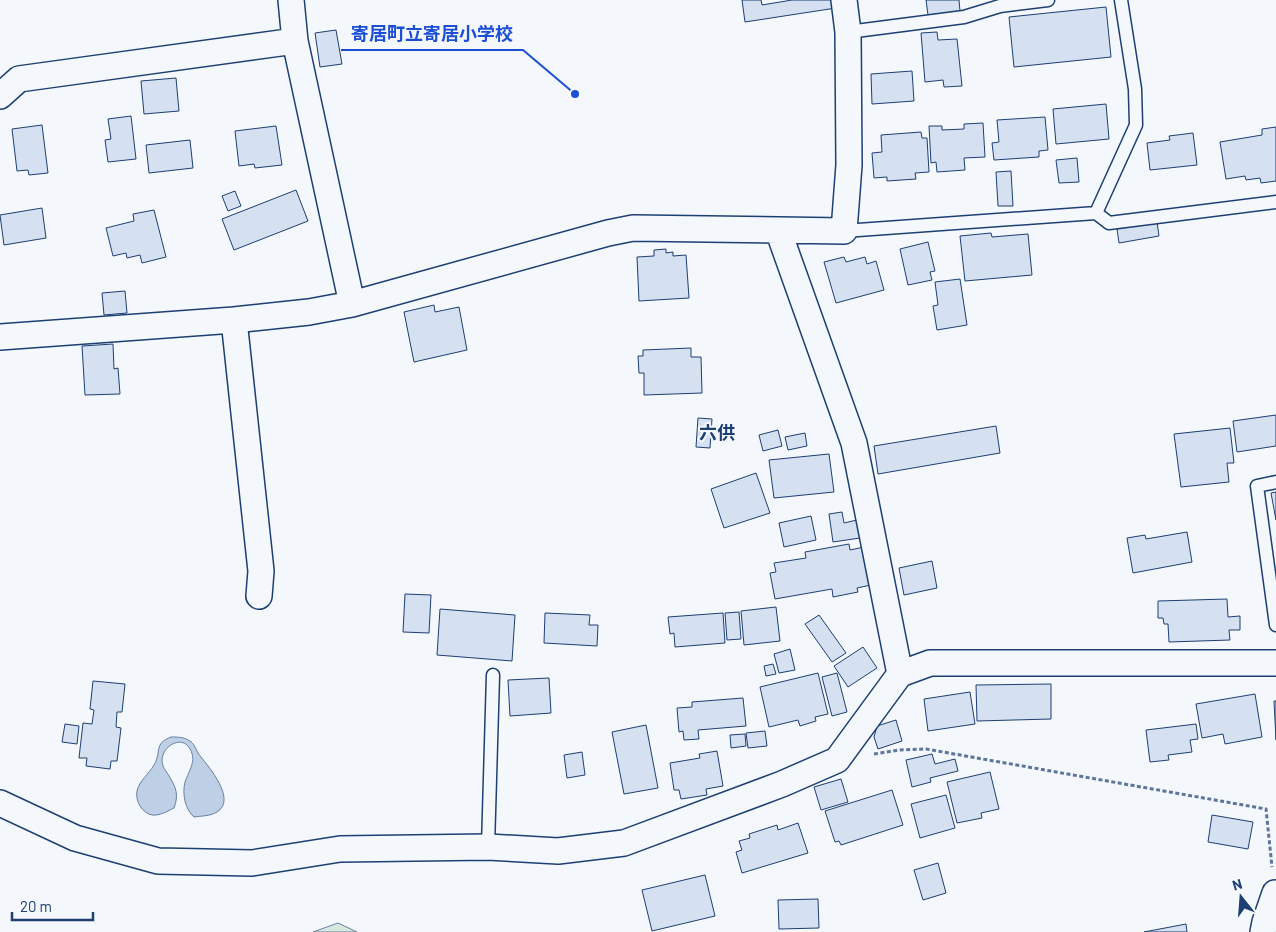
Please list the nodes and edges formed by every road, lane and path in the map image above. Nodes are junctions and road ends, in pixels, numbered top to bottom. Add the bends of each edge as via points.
1 (291, 0) edge
2 (844, 0) edge
3 (1048, 0) edge
4 (1121, 0) edge
5 (848, 32) junction
6 (295, 41) junction
7 (0, 96) edge
8 (1276, 202) edge
9 (1096, 213) junction
10 (778, 230) junction
11 (844, 230) junction
12 (352, 304) junction
13 (234, 320) junction
14 (0, 337) edge
15 (1276, 482) edge
16 (259, 596) dead end
17 (1276, 625) edge
18 (1276, 663) edge
19 (900, 674) junction
20 (493, 675) dead end
21 (837, 760) junction
22 (0, 803) edge
23 (488, 848) junction
24 (1275, 893) edge
25 (1263, 932) edge

1 - 6 street
2 - 5 street
3 - 5 lane via 1000,6 964,17
4 - 9 lane via 1135,89 1136,124
5 - 11 street via 849,165
6 - 7 street via 19,79
6 - 12 street
8 - 9 lane via 1109,223
9 - 11 lane
10 - 11 street
10 - 12 street via 633,228
10 - 19 street via 854,442
12 - 13 street
13 - 14 street
13 - 16 street via 261,571
15 - 17 lane via 1256,486
18 - 19 street via 930,663
19 - 21 street
20 - 23 lane
21 - 23 street via 624,843 558,851
21 - 24 path via 926,749 1266,810
22 - 23 street via 75,838 158,861 252,863 340,849
24 - 25 street

